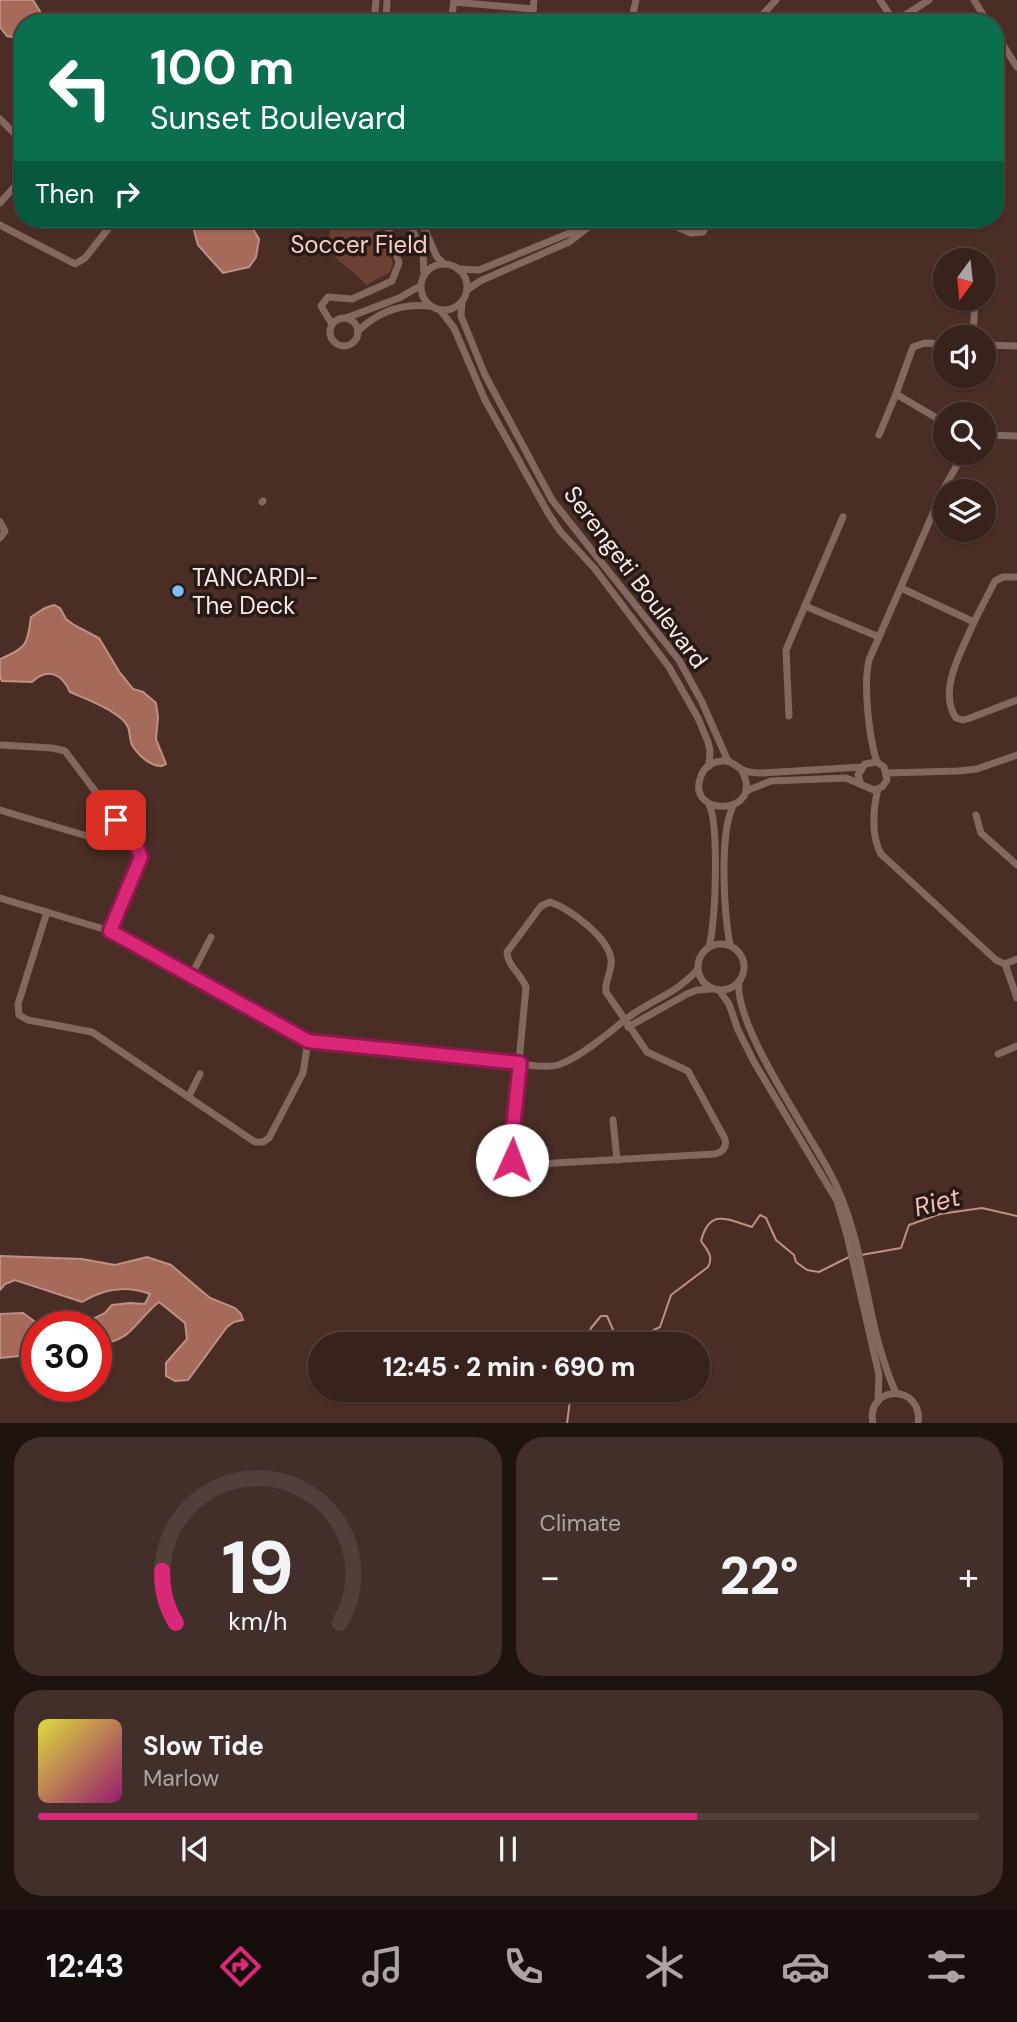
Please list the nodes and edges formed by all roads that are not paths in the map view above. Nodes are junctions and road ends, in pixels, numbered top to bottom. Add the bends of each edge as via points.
1 (534, 0) edge
2 (776, 0) edge
3 (929, 0) edge
4 (454, 1) edge
5 (533, 9) junction
6 (533, 14) edge
7 (763, 14) edge
8 (907, 14) edge
9 (1004, 47) edge
10 (1017, 67) edge
11 (0, 119) edge
12 (14, 133) edge
13 (14, 188) edge
14 (0, 204) edge
15 (0, 225) edge
16 (109, 228) edge
17 (388, 228) edge
18 (412, 228) edge
19 (424, 228) edge
20 (580, 228) edge
21 (589, 228) edge
22 (681, 228) edge
23 (705, 228) edge
24 (557, 237) junction
25 (535, 247) junction
26 (561, 247) junction
27 (539, 256) junction
28 (444, 264) junction
29 (458, 269) junction
30 (424, 274) junction
31 (420, 286) junction
32 (467, 290) junction
33 (462, 302) junction
34 (429, 306) junction
35 (441, 311) junction
36 (346, 318) junction
37 (332, 324) junction
38 (358, 331) junction
39 (933, 343) edge
40 (996, 345) edge
41 (1017, 346) edge
42 (896, 394) junction
43 (933, 416) edge
44 (879, 435) dead end
45 (996, 435) edge
46 (1017, 436) edge
47 (957, 465) edge
48 (843, 517) dead end
49 (0, 522) edge
50 (0, 538) edge
51 (1017, 577) edge
52 (901, 588) junction
53 (805, 606) junction
54 (974, 622) junction
55 (879, 637) junction
56 (1017, 700) edge
57 (789, 716) dead end
58 (871, 744) junction
59 (0, 745) edge
60 (1017, 755) edge
61 (728, 761) junction
62 (877, 762) junction
63 (863, 765) junction
64 (709, 766) junction
65 (741, 769) junction
66 (887, 773) junction
67 (812, 775) junction
68 (863, 786) junction
69 (878, 789) junction
70 (746, 791) junction
71 (708, 803) junction
72 (733, 805) junction
73 (874, 805) junction
74 (0, 810) edge
75 (976, 815) dead end
76 (116, 820) junction
77 (1017, 865) edge
78 (0, 898) edge
79 (47, 912) junction
80 (110, 931) junction
81 (211, 937) dead end
82 (730, 945) junction
83 (709, 946) junction
84 (1017, 959) edge
85 (1005, 964) junction
86 (697, 970) junction
87 (191, 976) junction
88 (739, 981) junction
89 (716, 990) junction
90 (1017, 998) edge
91 (655, 1007) junction
92 (628, 1023) junction
93 (308, 1041) junction
94 (1017, 1046) edge
95 (998, 1054) dead end
96 (520, 1063) junction
97 (200, 1074) dead end
98 (189, 1096) junction
99 (613, 1120) dead end
100 (617, 1160) junction
101 (850, 1234) junction
102 (868, 1311) junction
103 (896, 1393) junction
104 (878, 1401) junction
105 (873, 1423) edge
106 (918, 1423) edge

1 - 5 street
2 - 7 street
3 - 8 street
4 - 5 street
5 - 6 street
9 - 10 street
11 - 12 street
13 - 14 street
15 - 16 street via 75,264
17 - 37 street via 399,263 395,277 355,299 328,297 321,306
18 - 30 street via 423,255
19 - 28 street
20 - 24 street
21 - 26 street
22 - 23 street via 696,234
24 - 25 street
24 - 26 street
25 - 27 street
25 - 29 street via 480,270
26 - 27 street
27 - 32 street
28 - 29 street
28 - 30 street
29 - 32 street
30 - 31 street
31 - 34 street
31 - 36 street
32 - 33 street
33 - 35 street
33 - 61 street, Serengeti Boulevard via 461,316 485,375 552,500 679,660
34 - 35 street
34 - 38 street via 399,306
35 - 64 street, Serengeti Boulevard via 454,328 485,400 548,513 673,673 705,734
36 - 37 street
36 - 38 street
37 - 38 street via 332,338 342,345 354,341
39 - 42 street via 913,347
40 - 41 street
42 - 43 street
42 - 44 street
45 - 46 street
47 - 52 street
48 - 53 street
49 - 50 street via 5,531
51 - 54 street via 995,581
52 - 54 street
52 - 55 street
53 - 55 street
53 - 57 street via 786,650
54 - 56 street via 952,678 954,715 963,720
55 - 58 street via 867,670
58 - 62 street
58 - 63 street
59 - 76 street via 65,751
60 - 66 street via 967,770
61 - 64 street
61 - 65 street
62 - 63 street
62 - 66 street
63 - 67 street
63 - 68 street via 858,775
64 - 71 street via 699,783
65 - 67 street
65 - 70 street
66 - 69 street via 885,784
67 - 68 street via 846,778
67 - 70 street via 764,782
68 - 69 street
68 - 73 street
69 - 73 street
70 - 72 street
71 - 72 street via 722,808
71 - 83 street via 714,816 714,926
72 - 82 street via 726,824
73 - 85 street via 881,854
74 - 76 street via 87,836
75 - 77 street via 981,833
76 - 80 street via 141,857
78 - 79 street
79 - 80 street
79 - 98 street via 18,1004 19,1015 92,1032
80 - 87 street
81 - 87 street
82 - 83 street
82 - 88 street via 743,959
83 - 86 street via 699,958
84 - 85 street
85 - 90 street
86 - 89 street
86 - 91 street
87 - 93 street
88 - 89 street
88 - 101 street via 739,1001 758,1048 832,1176 846,1206
89 - 91 street via 694,991
89 - 101 street via 729,1004 754,1062 837,1201
91 - 92 street
92 - 96 street via 562,1063 549,1067
92 - 96 street via 606,992 611,958 600,938 559,906 546,903 506,952 526,987
92 - 100 street via 647,1052 688,1071 726,1146 715,1154
93 - 96 street
93 - 98 street via 303,1073 263,1142 255,1142
94 - 95 street
96 - 100 street via 510,1156 515,1164
97 - 98 street
99 - 100 street
101 - 102 street
102 - 103 street
102 - 104 street
103 - 104 street
103 - 106 street via 914,1402
104 - 105 street via 872,1411

